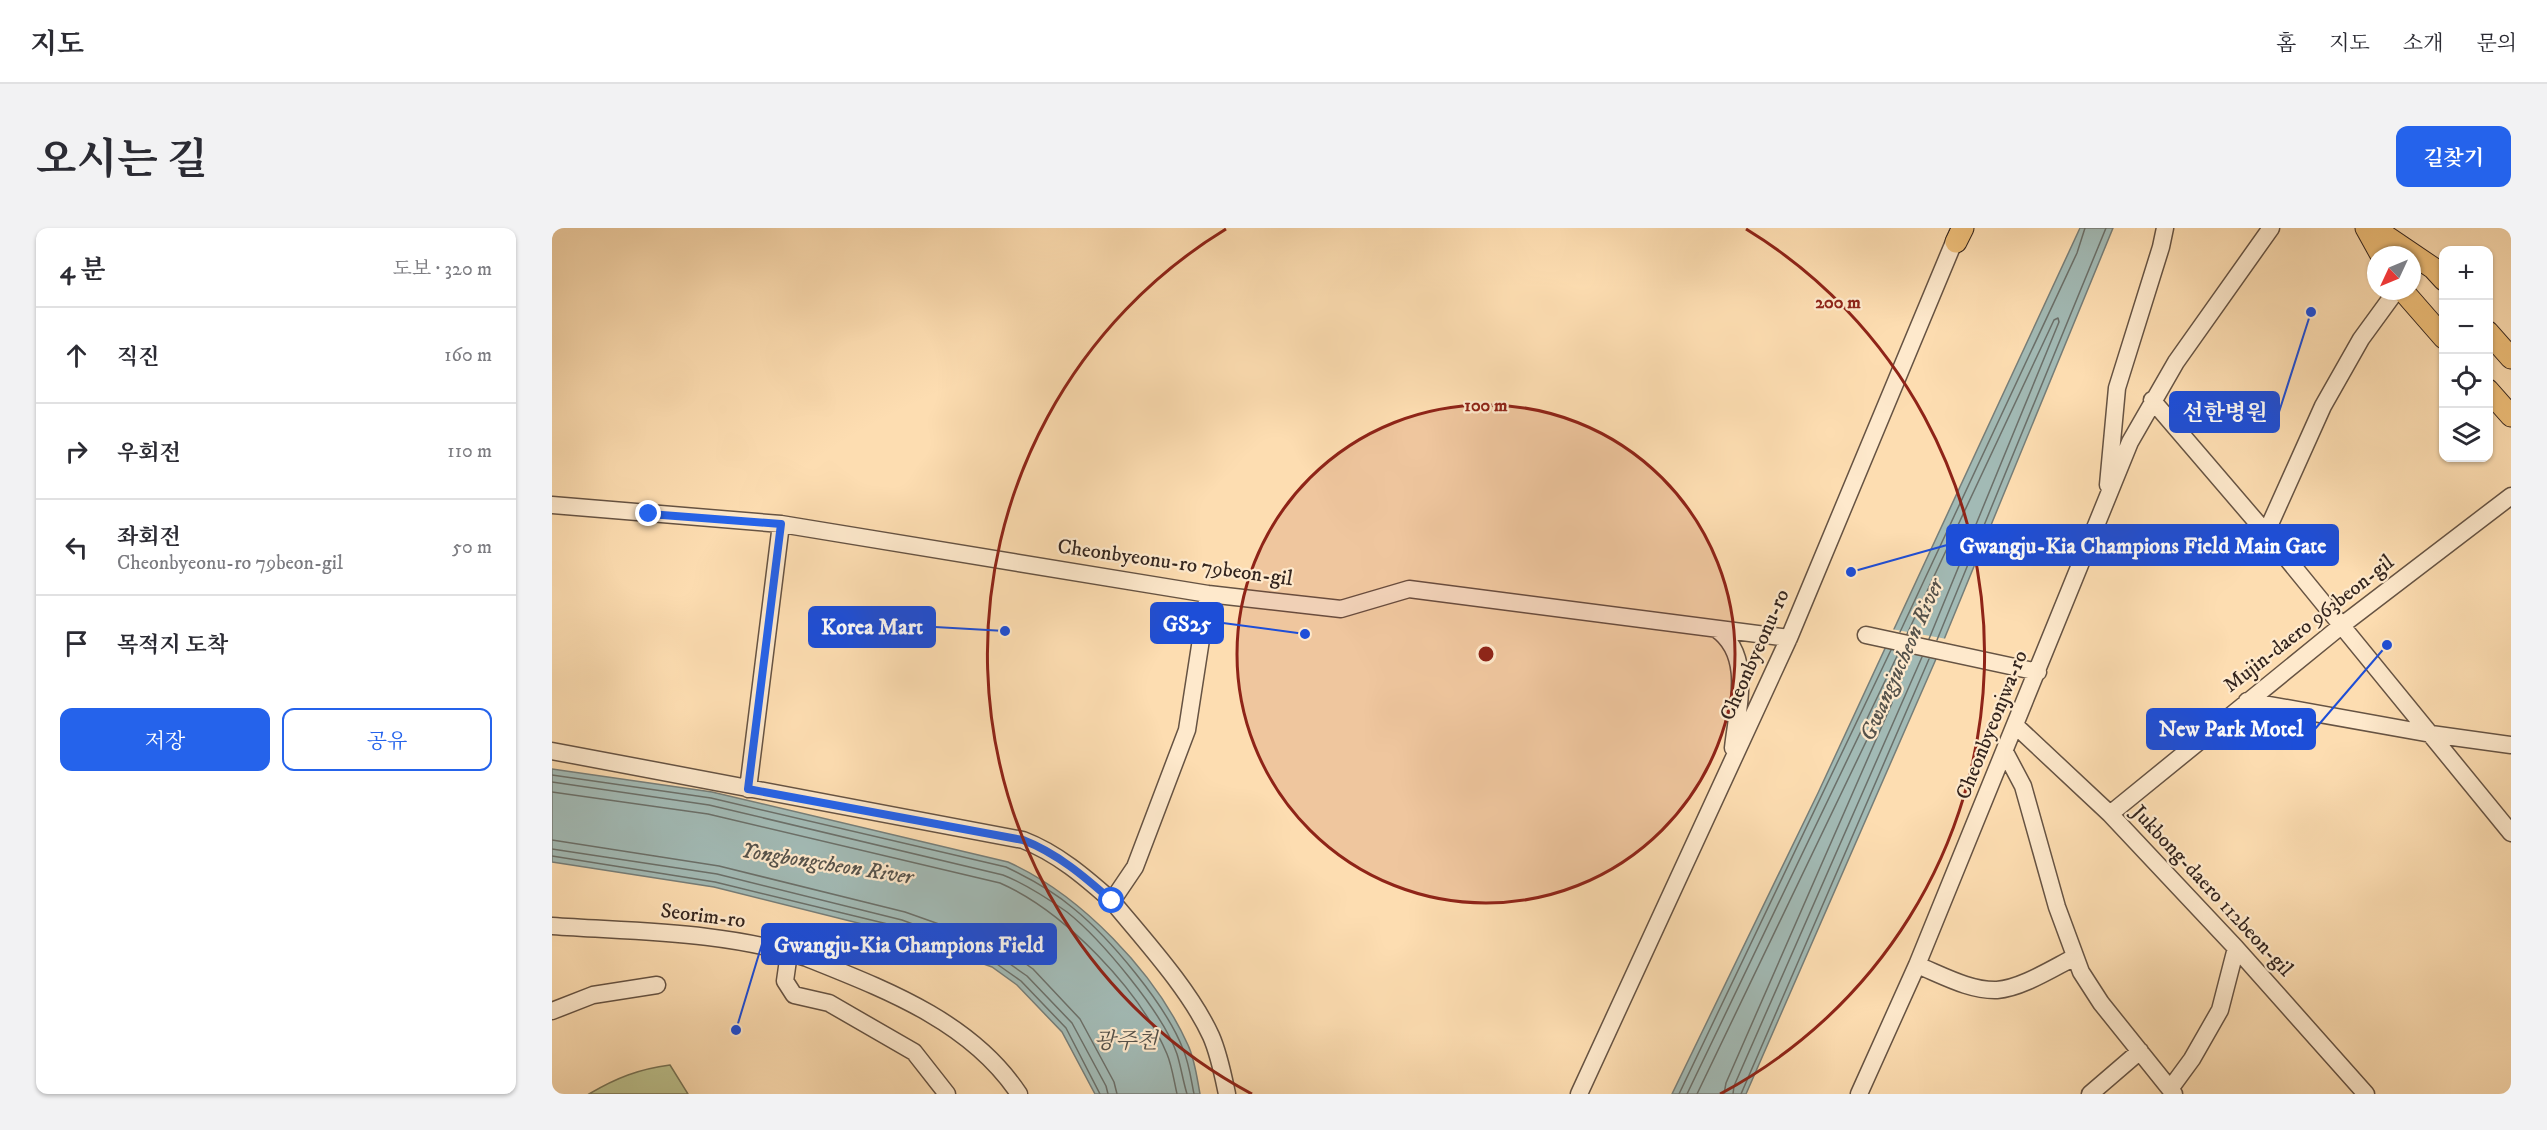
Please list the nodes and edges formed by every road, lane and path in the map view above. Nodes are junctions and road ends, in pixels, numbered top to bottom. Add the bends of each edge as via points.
1 (2165, 228) edge
2 (2271, 228) edge
3 (2366, 228) edge
4 (2374, 228) edge
5 (1960, 232) edge
6 (2376, 246) edge
7 (2439, 275) edge
8 (2389, 300) edge
9 (2411, 300) edge
10 (2439, 332) edge
11 (2493, 338) edge
12 (2511, 358) edge
13 (2493, 396) edge
14 (2152, 400) junction
15 (2511, 416) edge
16 (2511, 496) edge
17 (2107, 500) junction
18 (552, 505) edge
19 (781, 524) junction
20 (2266, 533) junction
21 (1209, 594) junction
22 (2341, 626) junction
23 (1716, 628) junction
24 (1866, 635) dead end
25 (1789, 638) junction
26 (2037, 672) junction
27 (2247, 701) junction
28 (2016, 726) junction
29 (2431, 734) junction
30 (2511, 745) edge
31 (552, 752) edge
32 (2005, 752) junction
33 (1731, 763) junction
34 (748, 789) junction
35 (2110, 814) junction
36 (2511, 833) edge
37 (1112, 901) junction
38 (552, 926) edge
39 (2236, 948) junction
40 (789, 952) junction
41 (2075, 957) junction
42 (1917, 965) junction
43 (657, 985) dead end
44 (552, 1011) edge
45 (2140, 1051) junction
46 (1864, 1092) edge
47 (2172, 1092) edge
48 (947, 1094) edge
49 (1020, 1094) edge
50 (1227, 1094) edge
51 (1579, 1094) edge
52 (2090, 1094) edge
53 (2366, 1094) edge

1 - 17 street, Cheonbyeonjwa-ro via 2117,388
2 - 14 street, Cheonbyeonjwa-ro
3 - 6 main road
4 - 7 main road
5 - 25 street, Cheonbyeonu-ro
8 - 20 street via 2361,339 2323,406
9 - 10 main road
11 - 12 main road
13 - 15 main road
14 - 17 street, Cheonbyeonjwa-ro
14 - 20 street
16 - 22 street, Mujin-daero 963beon-gil
17 - 26 street, Cheonbyeonjwa-ro
18 - 19 street, Cheonbyeonu-ro 79beon-gil
19 - 21 street, Cheonbyeonu-ro 79beon-gil
19 - 34 street
20 - 22 street
21 - 23 street, Cheonbyeonu-ro 79beon-gil via 1341,609 1409,589
21 - 37 street via 1187,730 1135,867
22 - 27 street, Mujin-daero 963beon-gil
22 - 29 street
23 - 25 street, Cheonbyeonu-ro 79beon-gil
23 - 33 street via 1733,644 1740,665
24 - 26 street
25 - 33 street, Cheonbyeonu-ro
26 - 28 street, Cheonbyeonjwa-ro
27 - 29 street
27 - 35 street, Mujin-daero 963beon-gil
28 - 32 street, Cheonbyeonjwa-ro
28 - 35 street, Jukbong-daero 112beon-gil
29 - 30 street
29 - 36 street
31 - 34 street
32 - 41 street via 2024,786
32 - 42 street, Cheonbyeonjwa-ro
33 - 51 street, Cheonbyeonu-ro
34 - 37 street via 1023,840 1060,859
35 - 39 street, Jukbong-daero 112beon-gil
37 - 50 street via 1161,961 1203,1022 1217,1050
38 - 40 street, Seorim-ro via 711,937
39 - 47 street via 2220,1010
39 - 53 street, Jukbong-daero 112beon-gil
40 - 48 street via 785,981 794,994 829,1004 914,1052
40 - 49 street, Seorim-ro via 915,1004 947,1024 997,1067
41 - 42 street via 2039,976 1999,990 1980,988
41 - 45 street via 2101,1003
42 - 46 street, Cheonbyeonjwa-ro
43 - 44 street via 593,995
45 - 47 street
45 - 52 street

